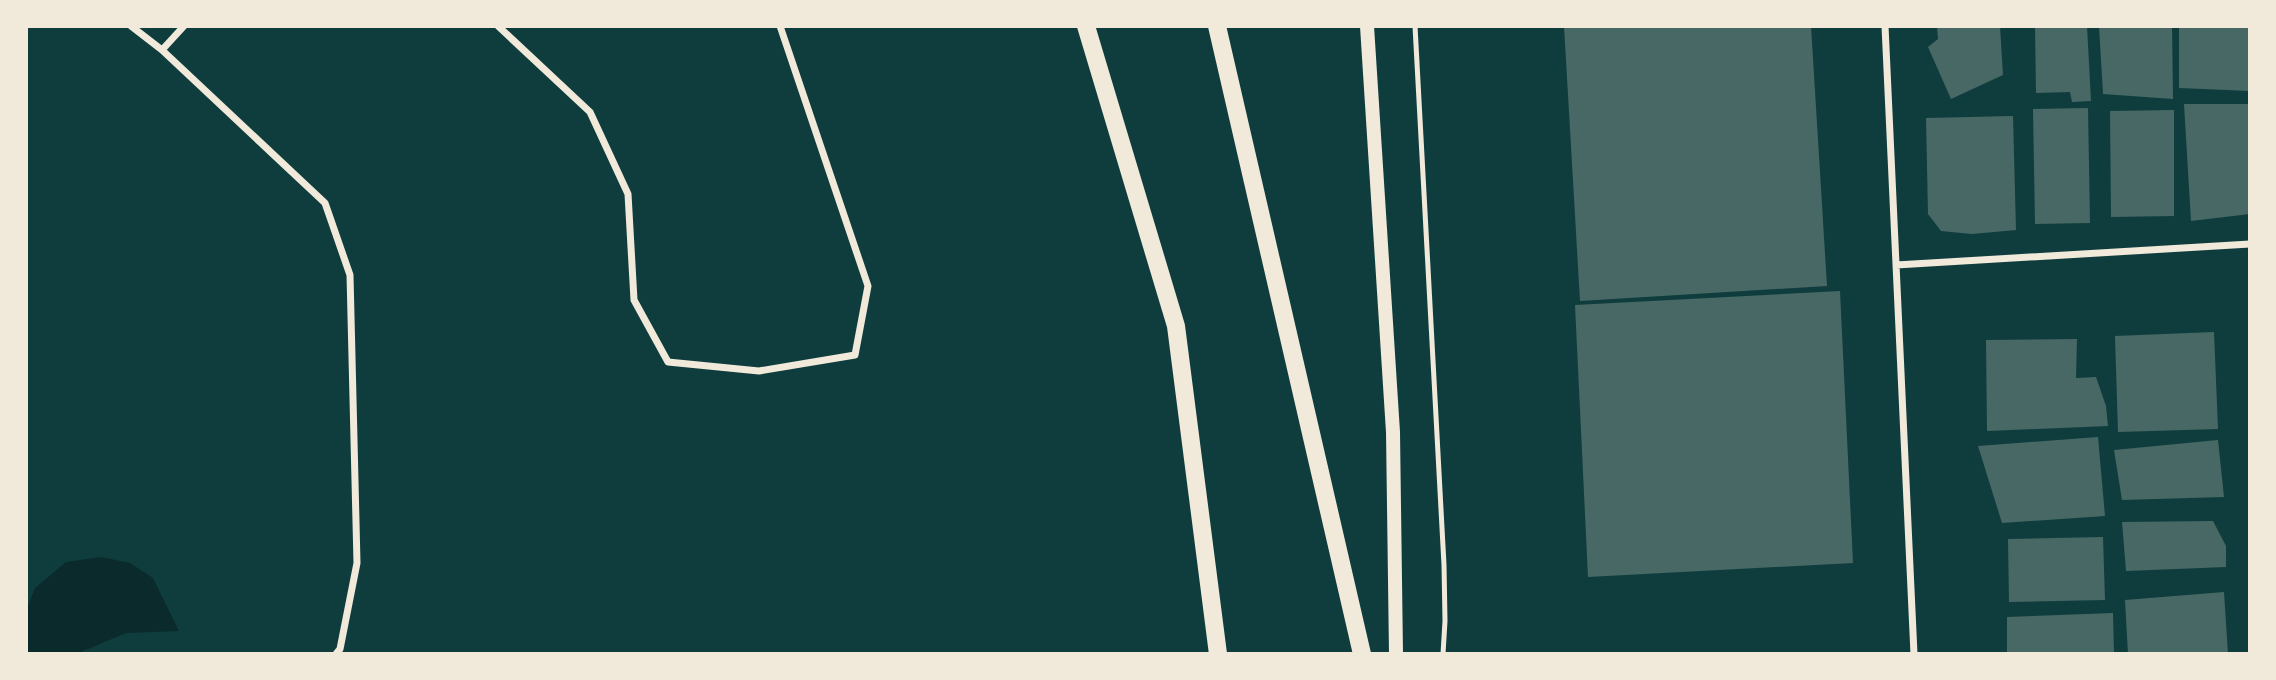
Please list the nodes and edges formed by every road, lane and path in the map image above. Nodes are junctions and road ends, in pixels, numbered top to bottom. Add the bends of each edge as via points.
1 (131, 26) edge
2 (184, 26) edge
3 (498, 26) edge
4 (780, 26) edge
5 (1086, 26) edge
6 (1217, 26) edge
7 (1367, 26) edge
8 (1415, 26) edge
9 (1885, 26) edge
10 (162, 50) junction
11 (2250, 244) edge
12 (1896, 265) junction
13 (336, 654) edge
14 (1218, 654) edge
15 (1362, 654) edge
16 (1396, 654) edge
17 (1443, 654) edge
18 (1914, 654) edge

1 - 10 street
2 - 10 street
3 - 4 street via 590,112 628,194 634,300 668,362 759,371 855,355 868,286
5 - 14 main road via 1176,326
6 - 15 main road
7 - 16 main road via 1393,432
8 - 17 lane via 1444,565
9 - 12 street
10 - 13 street via 325,203 350,275 357,563
11 - 12 street
12 - 18 street

